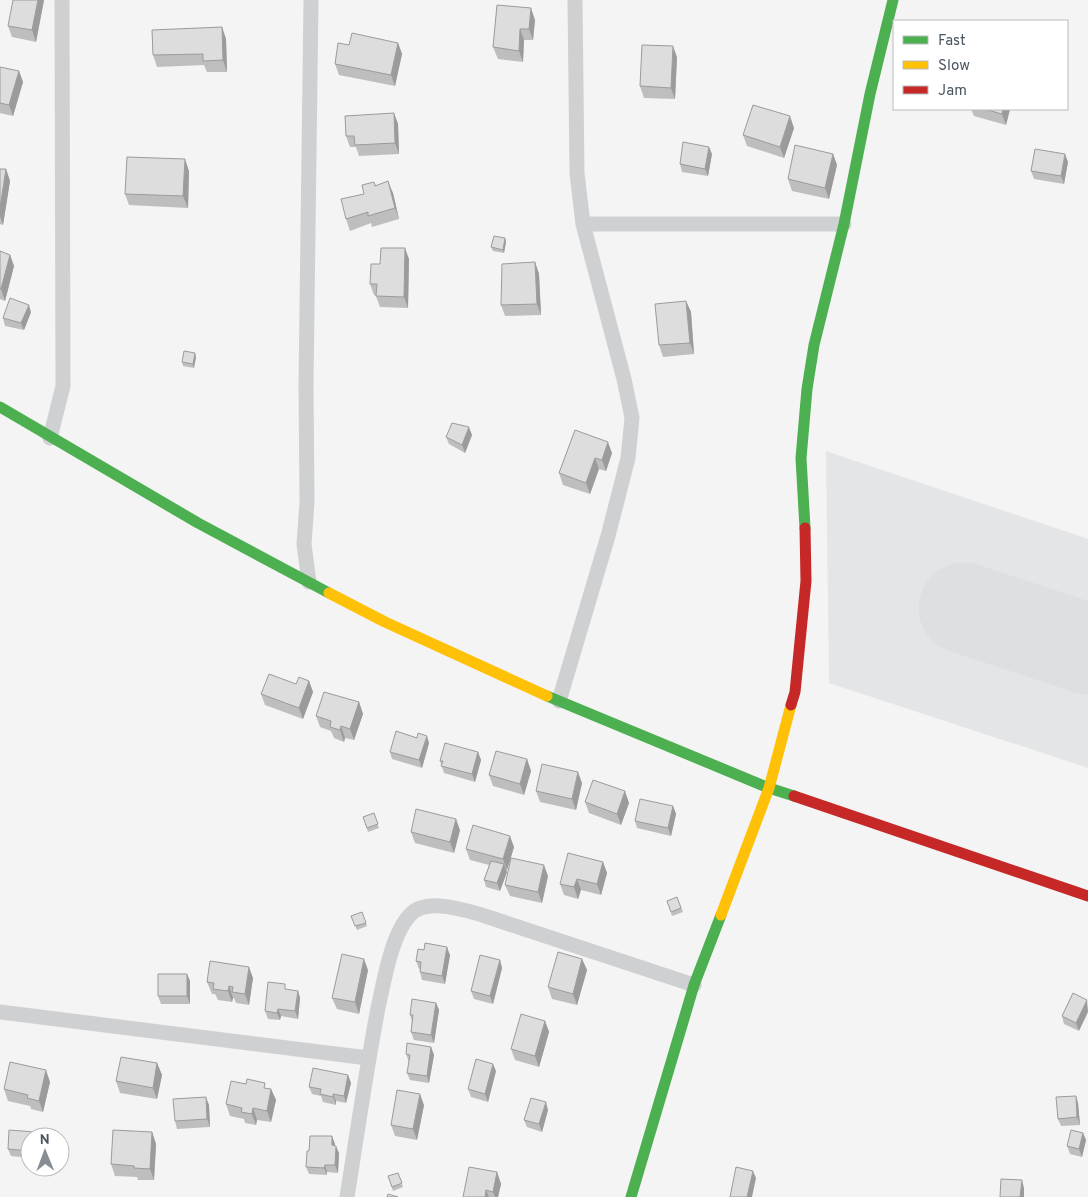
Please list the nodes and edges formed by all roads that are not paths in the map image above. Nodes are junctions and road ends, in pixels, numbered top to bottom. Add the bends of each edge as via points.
1 (62, 0) edge
2 (311, 0) edge
3 (575, 0) edge
4 (893, 0) edge
5 (583, 224) junction
6 (844, 224) junction
7 (0, 407) edge
8 (50, 438) junction
9 (309, 582) junction
10 (559, 701) junction
11 (769, 788) junction
12 (1088, 896) edge
13 (694, 985) junction
14 (0, 1012) edge
15 (368, 1058) junction
16 (347, 1197) edge
17 (630, 1197) edge

1 - 8 street via 63,386
2 - 9 street via 304,544
3 - 5 street via 577,173
4 - 6 street
5 - 6 street
5 - 10 street via 632,418 626,466
6 - 11 street via 814,345 807,389 801,458 806,580 795,692
7 - 8 street
8 - 9 street
9 - 10 street via 385,622
10 - 11 street
11 - 12 street
11 - 13 street
13 - 15 street via 479,914 452,907 426,906 410,914 398,934 387,967
13 - 17 street
14 - 15 street
15 - 16 street

